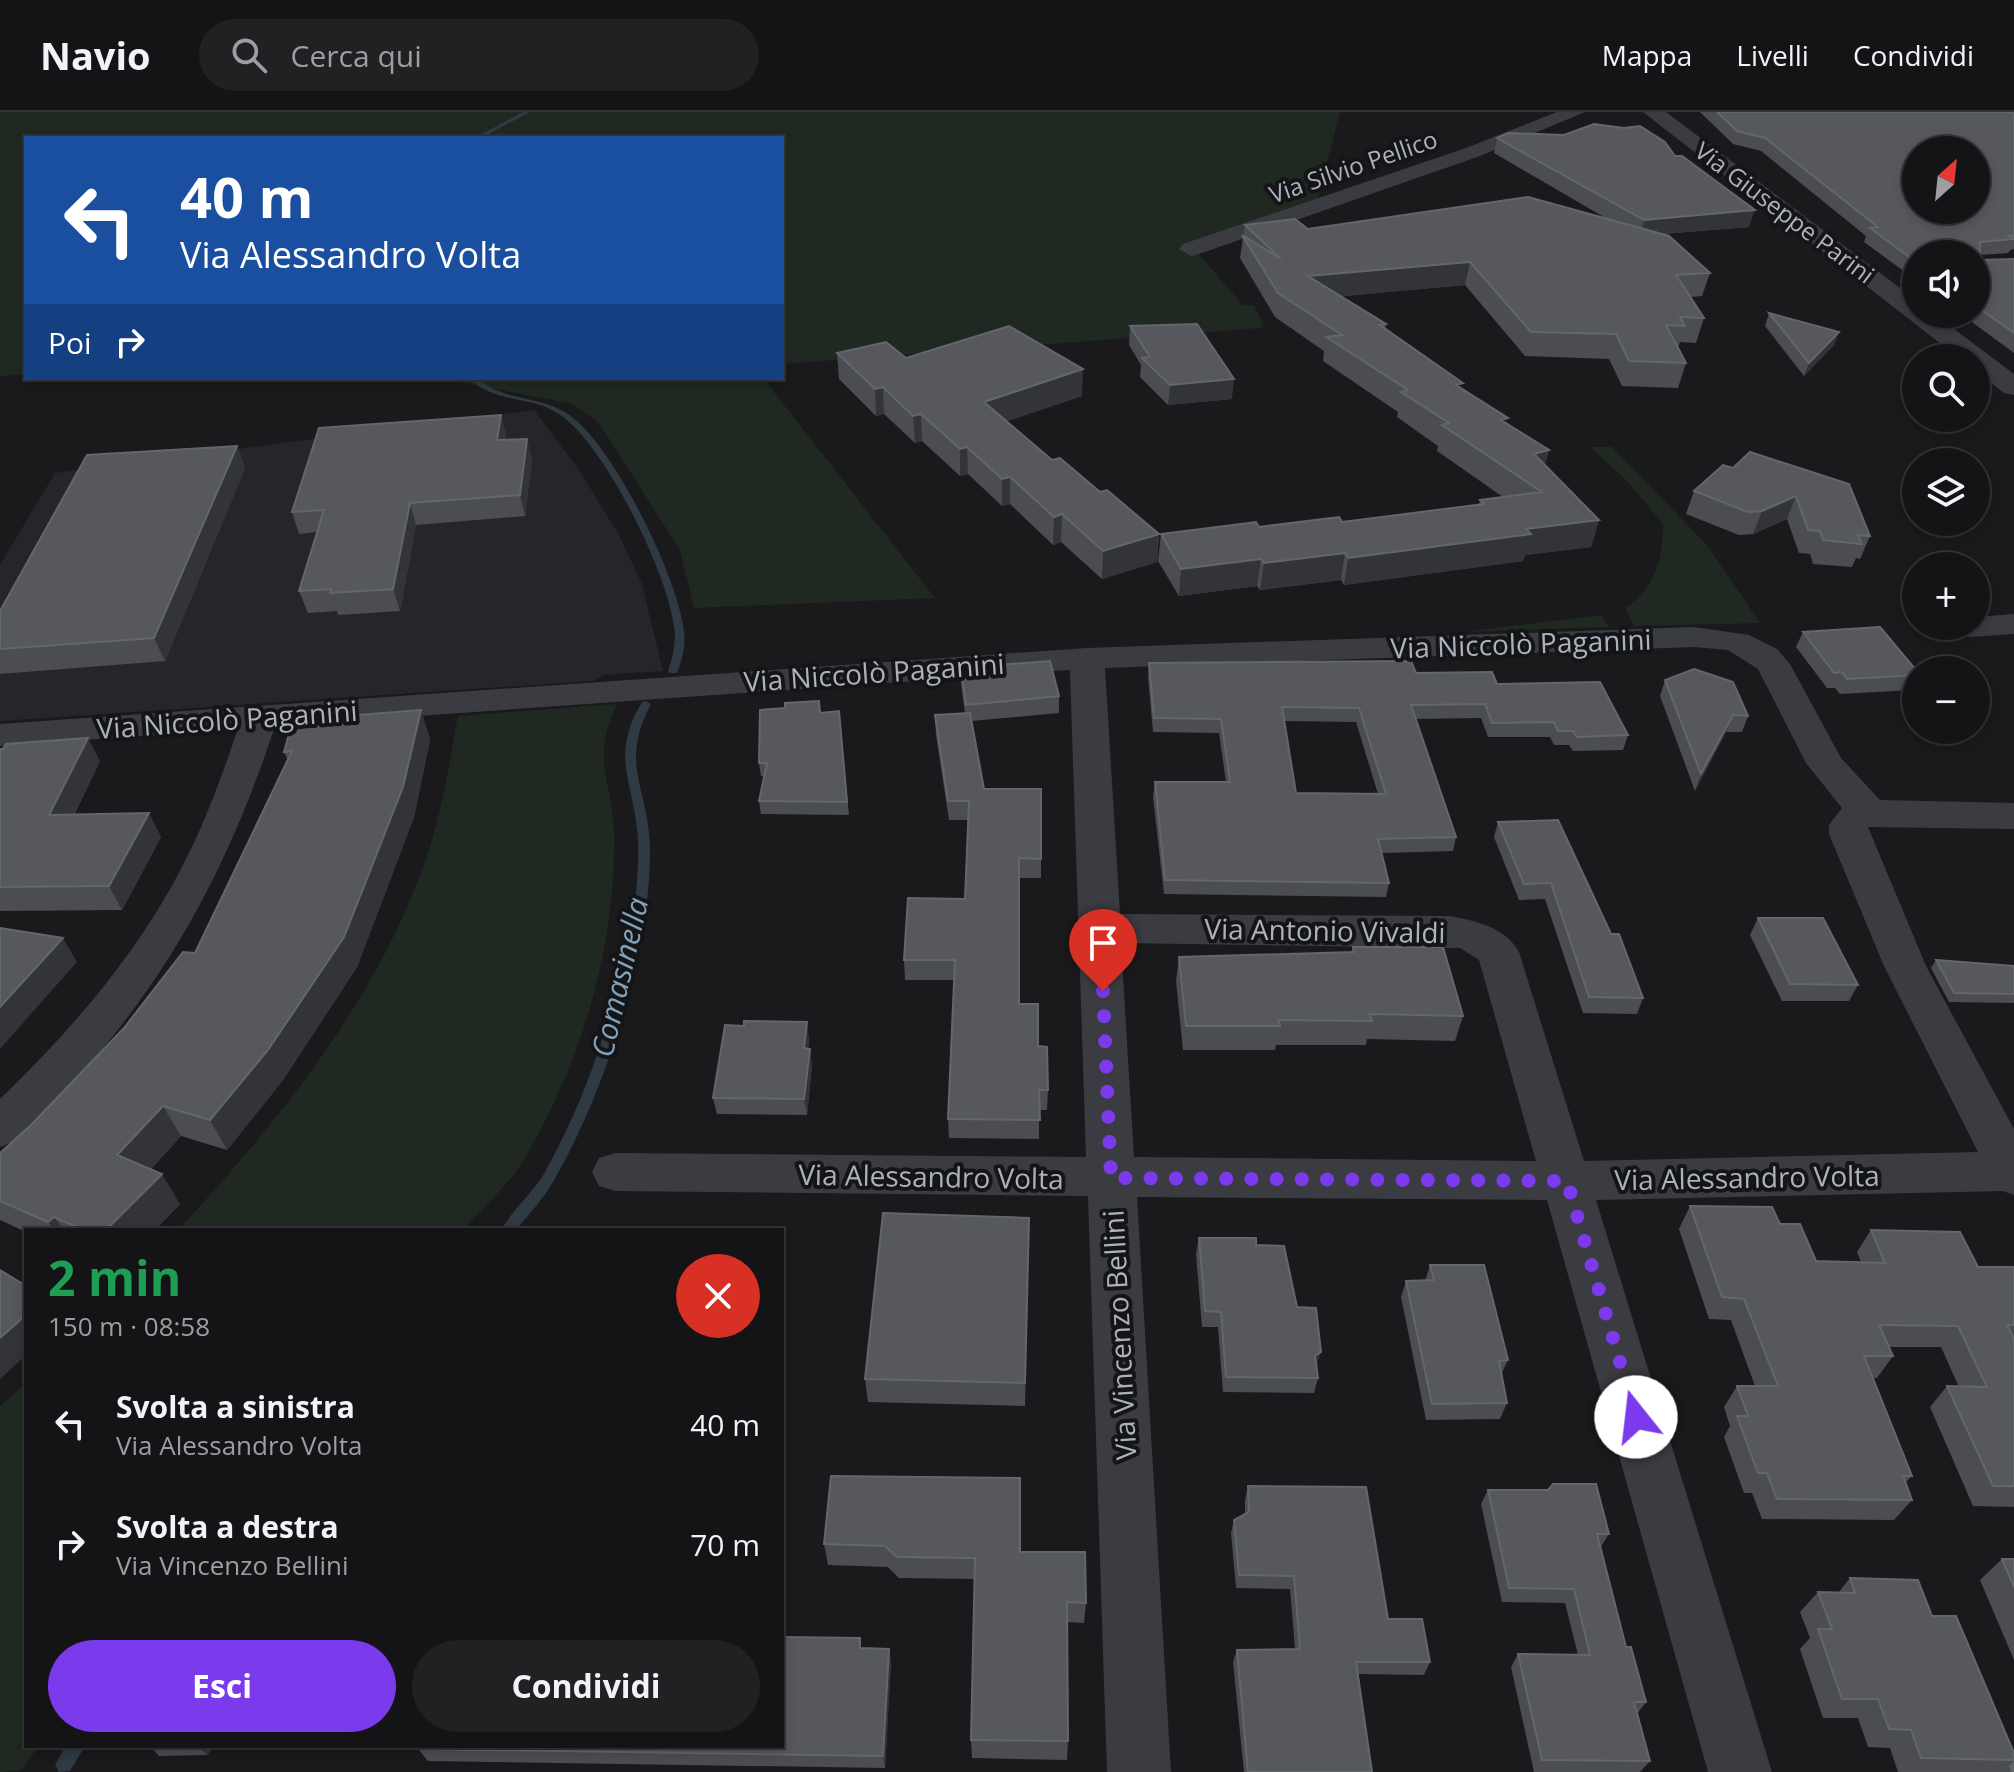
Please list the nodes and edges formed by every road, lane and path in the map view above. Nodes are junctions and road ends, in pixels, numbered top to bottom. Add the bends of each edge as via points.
1 (1575, 112) edge
2 (1653, 112) edge
3 (1191, 249) dead end
4 (1902, 270) edge
5 (1864, 273) junction
6 (1902, 302) edge
7 (1937, 328) edge
8 (1958, 344) edge
9 (1990, 369) edge
10 (2014, 387) edge
11 (2014, 624) edge
12 (1990, 626) edge
13 (1087, 658) junction
14 (261, 716) junction
15 (0, 735) edge
16 (1870, 812) junction
17 (2014, 816) edge
18 (1100, 928) junction
19 (0, 1128) edge
20 (616, 1172) dead end
21 (2013, 1172) edge
22 (1111, 1178) junction
23 (1567, 1181) junction
24 (1139, 1772) edge
25 (1740, 1772) edge

1 - 3 street, Via Silvio Pellico
2 - 5 street, Via Giuseppe Parini
4 - 5 street
5 - 6 street, Via Giuseppe Parini
7 - 8 street, Via Giuseppe Parini
9 - 10 street, Via Giuseppe Parini
11 - 12 street
13 - 14 street, Via Niccolò Paganini
13 - 16 street, Via Niccolò Paganini via 1694,637 1748,645 1773,664 1833,777
13 - 18 street, Via Vincenzo Bellini
14 - 15 street, Via Niccolò Paganini
14 - 19 street via 217,833 161,939 88,1036
16 - 17 street
16 - 21 street via 1854,818 1849,834 1905,966
18 - 22 street, Via Vincenzo Bellini
18 - 23 street, Via Antonio Vivaldi via 1450,931 1482,939 1502,961
20 - 22 street, Via Alessandro Volta
21 - 23 street, Via Alessandro Volta
22 - 23 street, Via Alessandro Volta
22 - 24 street, Via Vincenzo Bellini
23 - 25 street, Via Antonio Vivaldi

